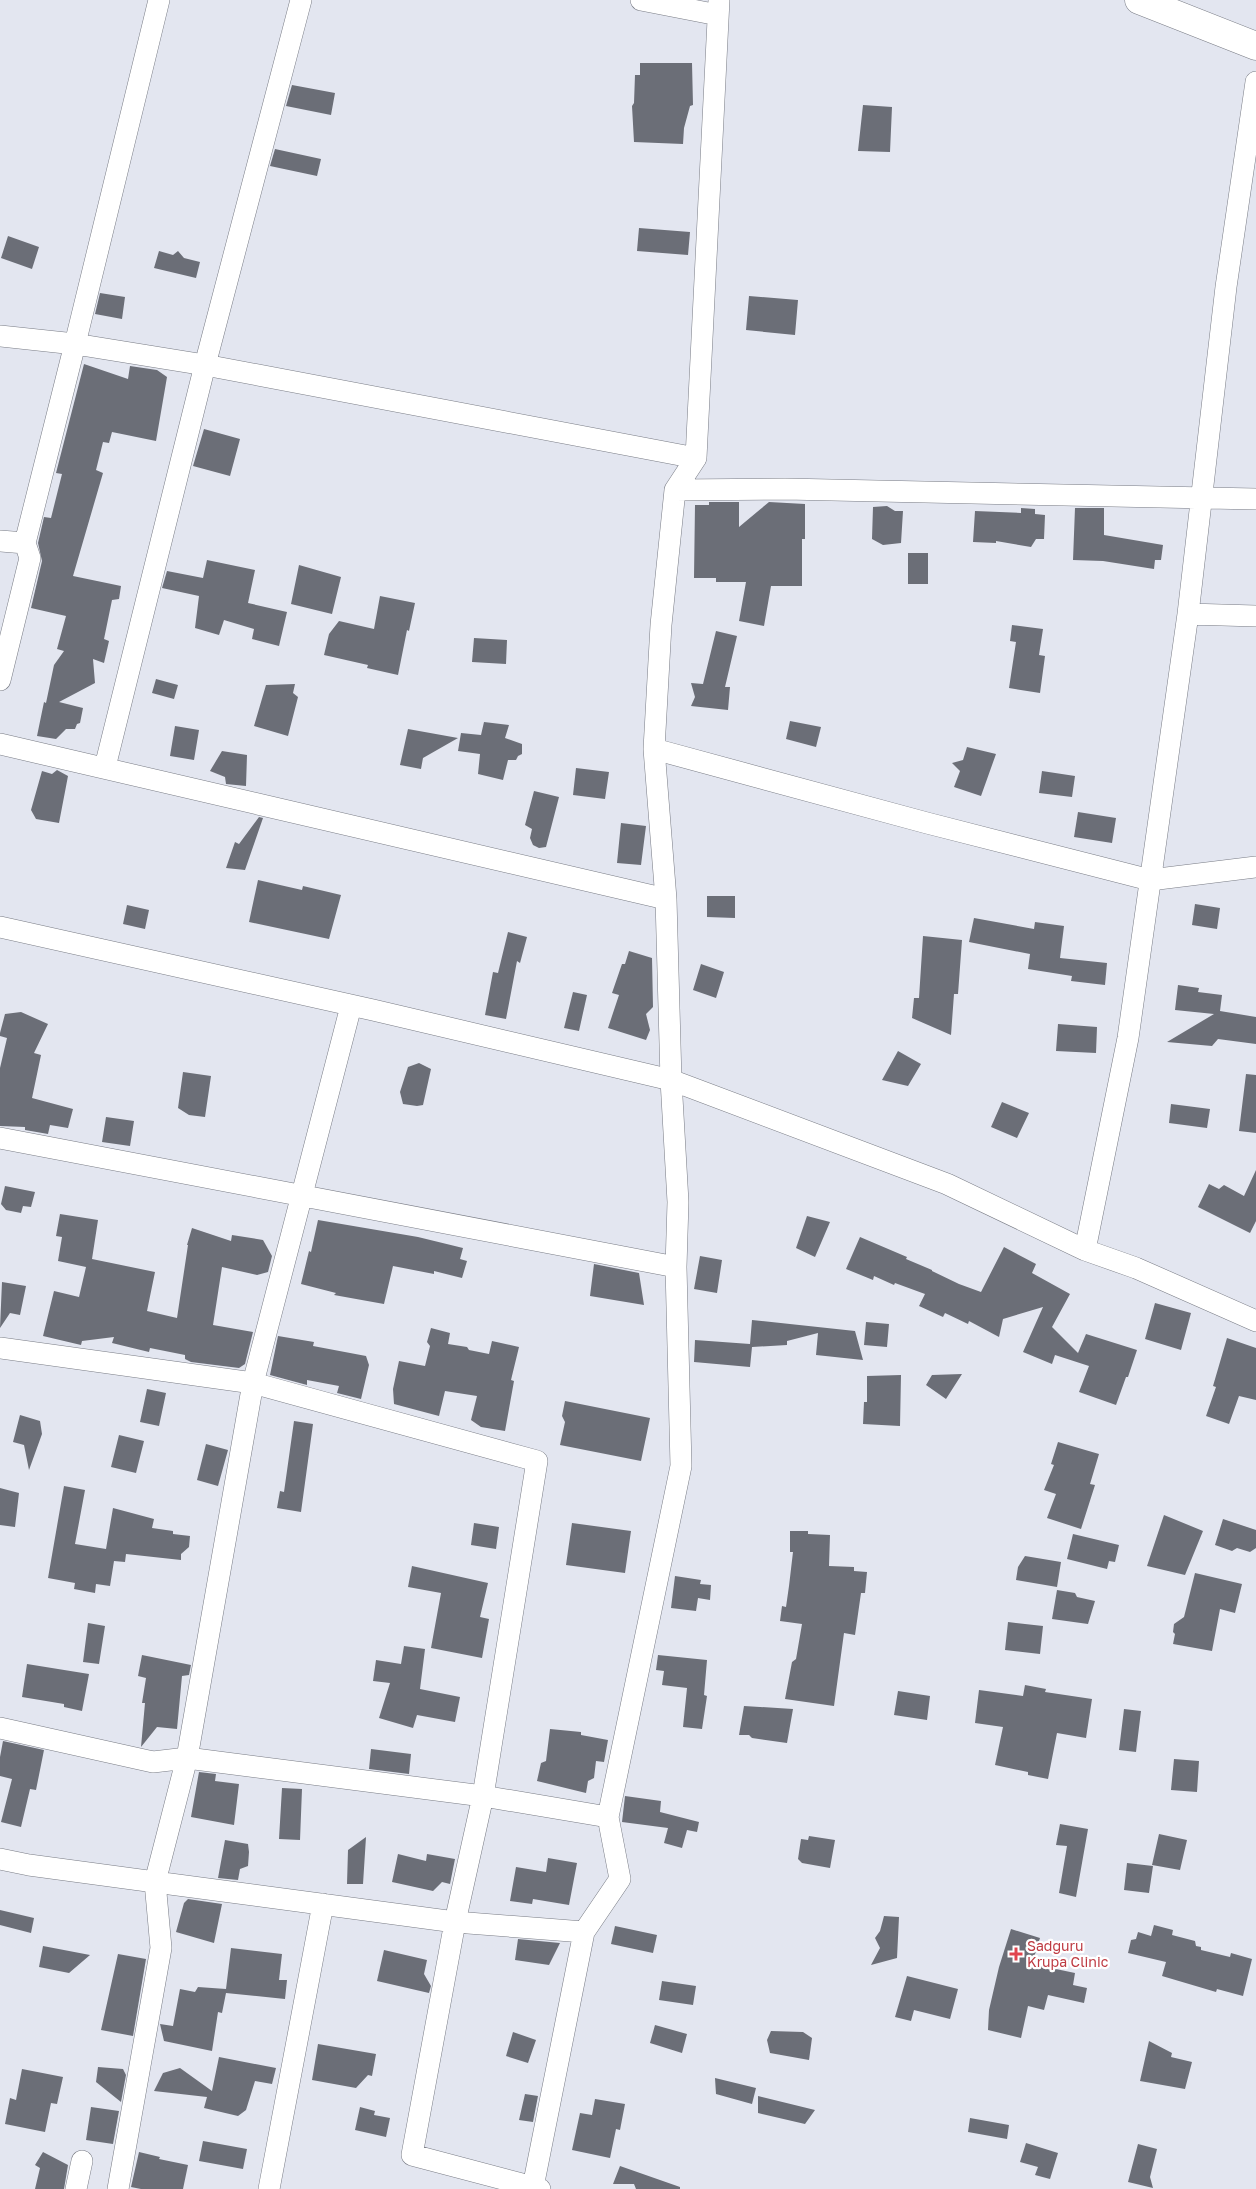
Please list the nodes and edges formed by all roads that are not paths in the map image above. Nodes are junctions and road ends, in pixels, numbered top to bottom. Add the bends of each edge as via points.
1 (160, 0) edge
2 (301, 0) edge
3 (641, 0) edge
4 (1138, 0) edge
5 (719, 8) edge
6 (1256, 46) edge
7 (1256, 82) edge
8 (0, 336) edge
9 (76, 344) junction
10 (205, 365) junction
11 (696, 458) junction
12 (675, 490) junction
13 (1202, 498) junction
14 (1256, 499) edge
15 (0, 541) edge
16 (25, 544) junction
17 (1188, 614) junction
18 (1256, 616) edge
19 (0, 680) edge
20 (0, 744) edge
21 (654, 749) junction
22 (105, 767) junction
23 (1256, 867) edge
24 (1150, 880) junction
25 (666, 898) junction
26 (0, 927) edge
27 (351, 1006) junction
28 (671, 1080) junction
29 (0, 1138) edge
30 (301, 1195) junction
31 (1085, 1250) junction
32 (676, 1267) junction
33 (1256, 1321) edge
34 (0, 1348) edge
35 (253, 1383) junction
36 (0, 1728) edge
37 (187, 1758) junction
38 (482, 1796) junction
39 (608, 1817) junction
40 (0, 1859) edge
41 (155, 1882) junction
42 (323, 1904) junction
43 (455, 1922) junction
44 (584, 1932) junction
45 (82, 2161) dead end
46 (535, 2188) edge
47 (78, 2189) edge
48 (118, 2189) edge
49 (269, 2189) edge

1 - 9 street
2 - 10 street
3 - 5 street
4 - 6 highway
5 - 11 street
7 - 13 street via 1226,287
8 - 9 street
9 - 10 street
9 - 16 street
10 - 11 street
10 - 22 street
11 - 12 street
12 - 13 street via 785,489
12 - 21 street via 661,625
13 - 14 street
13 - 17 street
15 - 16 street
16 - 19 street via 30,558
17 - 18 street
17 - 24 street
20 - 22 street
21 - 24 street
21 - 25 street
22 - 25 street
23 - 24 street
24 - 31 street via 1128,1038
25 - 28 street
26 - 27 street
27 - 28 street
27 - 30 street
28 - 31 street via 947,1184
28 - 32 street via 678,1202
29 - 30 street
30 - 32 street
30 - 35 street
31 - 33 street via 1136,1268
32 - 39 street via 682,1466
34 - 35 street
35 - 37 street
35 - 38 street via 537,1461
36 - 37 street via 153,1762
37 - 38 street
37 - 41 street
38 - 39 street
38 - 43 street
39 - 44 street via 620,1880
40 - 41 street
41 - 42 street
41 - 48 street via 162,1948
42 - 43 street
42 - 49 street
43 - 44 street
43 - 46 street via 412,2155
44 - 46 street
45 - 47 street

